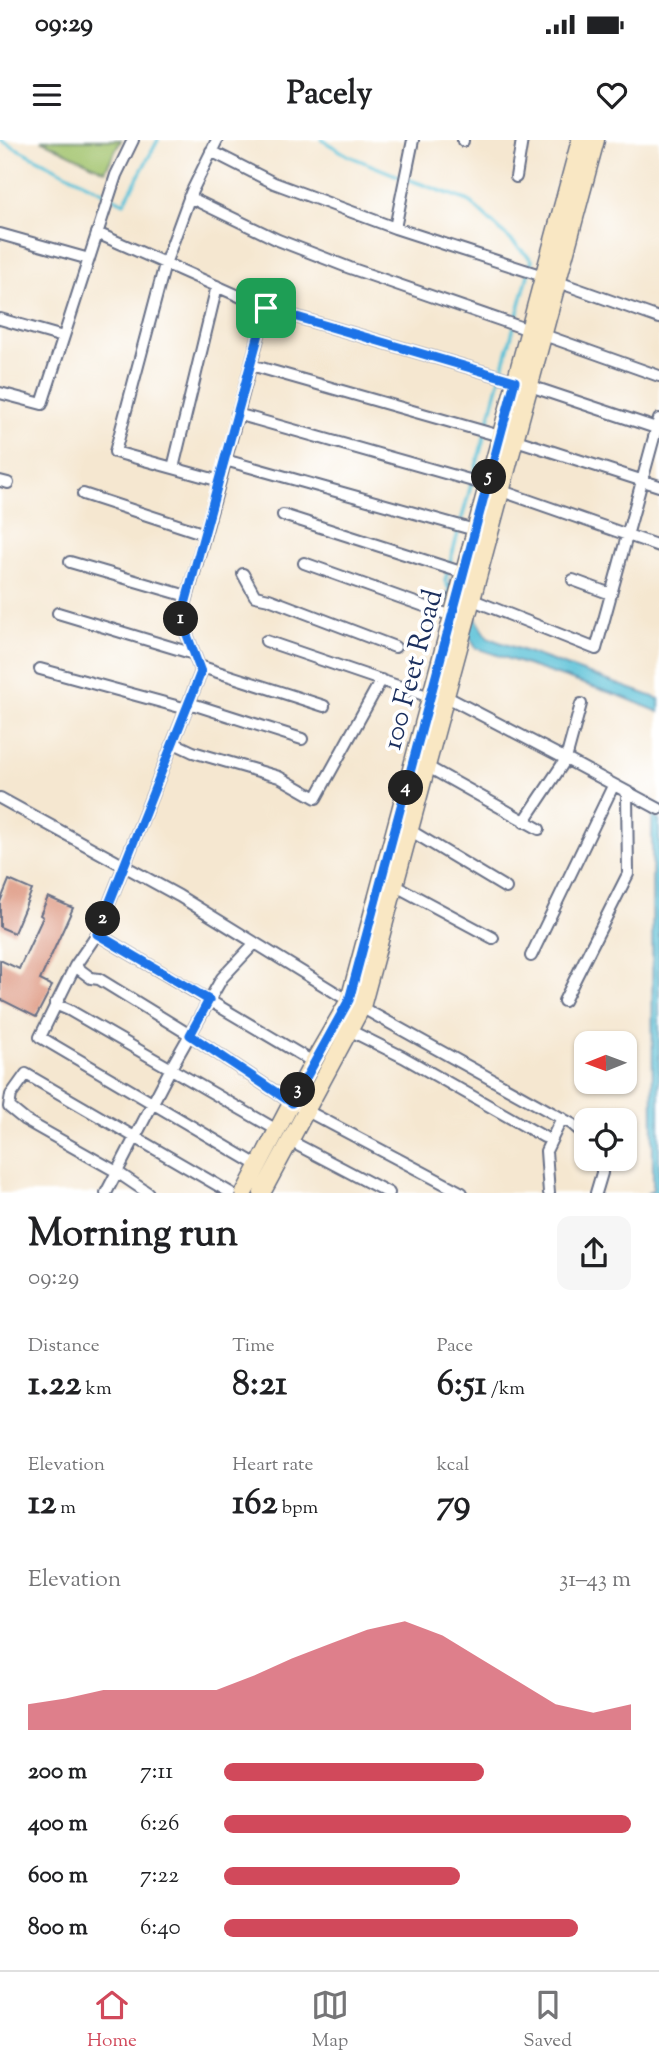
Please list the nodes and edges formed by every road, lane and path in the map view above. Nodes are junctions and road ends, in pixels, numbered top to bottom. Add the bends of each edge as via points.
1 (133, 140) edge
2 (217, 140) edge
3 (522, 140) edge
4 (579, 140) edge
5 (596, 140) edge
6 (411, 141) edge
7 (211, 151) junction
8 (516, 177) dead end
9 (189, 197) junction
10 (395, 228) junction
11 (97, 233) junction
12 (0, 234) edge
13 (89, 259) junction
14 (165, 264) junction
15 (551, 279) junction
16 (217, 286) junction
17 (266, 308) junction
18 (659, 318) edge
19 (0, 319) edge
20 (536, 332) junction
21 (64, 337) junction
22 (251, 365) junction
23 (659, 376) edge
24 (523, 383) junction
25 (0, 393) edge
26 (237, 414) junction
27 (658, 423) edge
28 (508, 438) junction
29 (225, 460) junction
30 (173, 468) junction
31 (641, 480) junction
32 (220, 481) junction
33 (659, 486) edge
34 (495, 488) junction
35 (83, 494) dead end
36 (283, 514) dead end
37 (475, 530) junction
38 (205, 534) junction
39 (627, 536) junction
40 (659, 546) edge
41 (69, 562) dead end
42 (304, 563) dead end
43 (243, 574) dead end
44 (471, 575) junction
45 (573, 580) dead end
46 (611, 594) junction
47 (187, 596) junction
48 (473, 600) junction
49 (58, 613) dead end
50 (452, 616) junction
51 (266, 641) dead end
52 (395, 647) dead end
53 (451, 650) junction
54 (194, 653) junction
55 (200, 666) junction
56 (40, 669) dead end
57 (381, 680) junction
58 (447, 696) junction
59 (430, 697) junction
60 (581, 704) dead end
61 (188, 706) junction
62 (324, 706) dead end
63 (302, 739) dead end
64 (174, 743) junction
65 (566, 759) junction
66 (428, 767) junction
67 (613, 786) junction
68 (627, 794) junction
69 (0, 798) edge
70 (656, 808) edge
71 (524, 822) junction
72 (539, 829) dead end
73 (411, 831) junction
74 (125, 867) junction
75 (396, 886) junction
76 (506, 888) dead end
77 (97, 934) junction
78 (493, 938) dead end
79 (254, 944) junction
80 (531, 956) dead end
81 (75, 966) junction
82 (209, 1000) junction
83 (564, 1001) dead end
84 (355, 1003) junction
85 (55, 1004) junction
86 (349, 1030) junction
87 (190, 1035) junction
88 (313, 1062) junction
89 (171, 1068) junction
90 (153, 1104) junction
91 (299, 1107) junction
92 (562, 1118) junction
93 (574, 1126) edge
94 (284, 1135) junction
95 (136, 1137) junction
96 (544, 1137) dead end
97 (259, 1166) junction
98 (602, 1171) edge
99 (117, 1172) junction
100 (106, 1193) edge
101 (148, 1193) edge
102 (231, 1193) edge
103 (244, 1193) edge
104 (262, 1193) edge
105 (389, 1193) edge
106 (462, 1193) edge
107 (549, 1193) edge
108 (596, 1193) edge

1 - 11 street
2 - 7 street
3 - 8 street
4 - 15 main road, 100 Feet Road
5 - 15 main road, 100 Feet Road
6 - 10 street
7 - 9 street
7 - 10 street via 274,183
9 - 14 street
9 - 20 street via 278,240
10 - 15 street
11 - 13 street
11 - 14 street
12 - 13 street
13 - 21 street
14 - 16 street
14 - 30 street via 115,452
15 - 18 street
15 - 20 main road, 100 Feet Road
16 - 17 street
16 - 30 street
17 - 22 street
17 - 24 street
19 - 21 street
20 - 23 street
20 - 24 main road, 100 Feet Road
21 - 25 street via 42,404
22 - 26 street
22 - 28 street
24 - 27 street
24 - 28 main road, 100 Feet Road
26 - 29 street
26 - 34 street
27 - 31 street
28 - 31 street
28 - 34 main road, 100 Feet Road
29 - 32 street
29 - 37 street
30 - 32 street
31 - 33 street
31 - 39 street
32 - 38 street
34 - 37 main road, 100 Feet Road
34 - 39 street
34 - 44 main road, 100 Feet Road
35 - 38 street
36 - 44 street
37 - 44 main road, 100 Feet Road
38 - 47 street
39 - 40 street
39 - 46 street
41 - 47 street
42 - 50 street
43 - 52 street via 255,596
44 - 48 main road, 100 Feet Road
44 - 50 main road, 100 Feet Road
45 - 46 street
46 - 48 street via 596,649
47 - 54 street via 181,619
48 - 53 main road, 100 Feet Road
49 - 54 street
50 - 53 main road, 100 Feet Road
51 - 57 street
53 - 58 main road, 100 Feet Road
53 - 59 main road, 100 Feet Road
54 - 55 street
55 - 61 street
55 - 62 street
56 - 61 street
57 - 59 street
57 - 64 street via 316,798 279,777
58 - 65 street
58 - 66 main road, 100 Feet Road
59 - 84 main road, 100 Feet Road
60 - 65 street
61 - 63 street
61 - 64 street
64 - 74 street
65 - 67 street
65 - 71 street
66 - 71 street
66 - 73 main road, 100 Feet Road
67 - 68 street
67 - 80 street
68 - 70 street
68 - 83 street via 628,874
69 - 74 street
71 - 72 street
73 - 75 main road, 100 Feet Road
73 - 76 street
74 - 77 street
74 - 79 street
75 - 78 street
75 - 84 main road, 100 Feet Road
77 - 81 street
77 - 82 street
79 - 82 street via 226,972
79 - 84 street
81 - 85 street
81 - 87 street
82 - 87 street
82 - 88 street
84 - 86 main road, 100 Feet Road
84 - 88 main road, 100 Feet Road
84 - 92 street
85 - 89 street
85 - 90 street via 40,1037
86 - 91 main road, 100 Feet Road
86 - 96 street
87 - 89 street
87 - 91 street
88 - 91 main road, 100 Feet Road
89 - 90 street
89 - 94 street
90 - 95 street
90 - 97 street
91 - 94 main road, 100 Feet Road
91 - 106 street
92 - 93 street
92 - 107 street via 546,1152
94 - 97 main road, 100 Feet Road
94 - 104 main road, 100 Feet Road
94 - 105 street
95 - 99 street
95 - 99 street via 26,1074 11,1095 9,1107 25,1120
95 - 102 street
97 - 103 main road, 100 Feet Road
98 - 108 street
99 - 100 street
99 - 101 street

